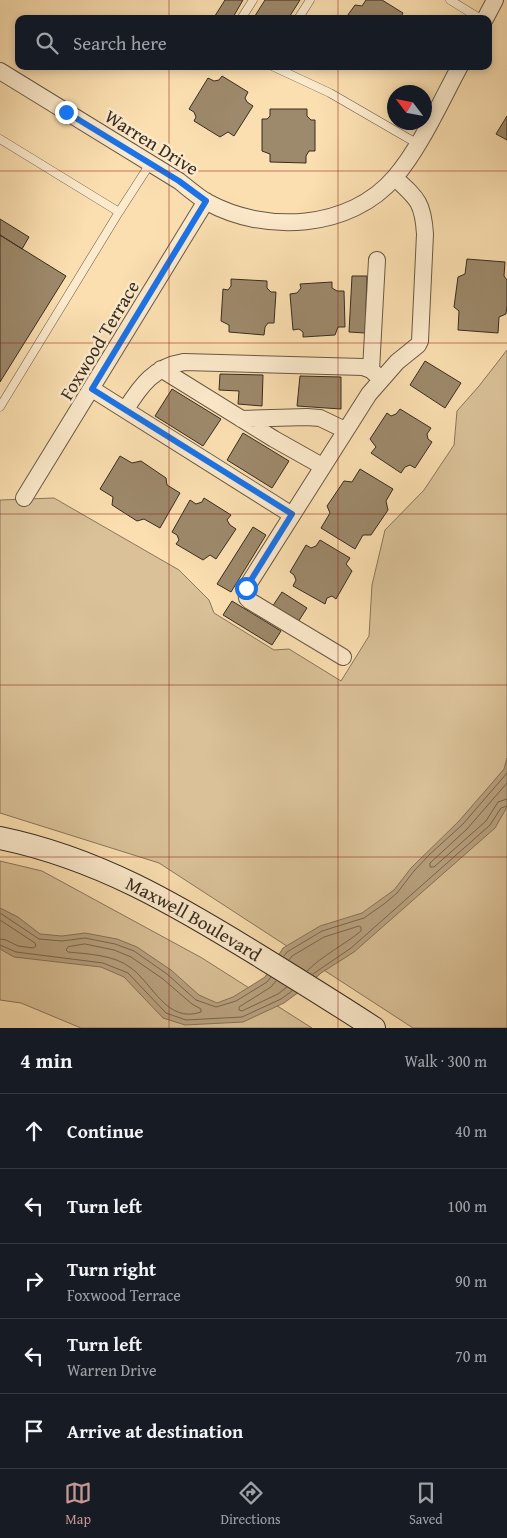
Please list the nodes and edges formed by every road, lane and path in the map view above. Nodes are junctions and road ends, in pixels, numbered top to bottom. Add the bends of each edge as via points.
1 (253, 0) edge
2 (310, 0) edge
3 (450, 0) edge
4 (495, 0) edge
5 (244, 15) edge
6 (301, 15) edge
7 (476, 15) edge
8 (486, 15) edge
9 (281, 70) edge
10 (458, 70) edge
11 (0, 72) edge
12 (0, 139) edge
13 (418, 144) junction
14 (150, 164) junction
15 (395, 178) junction
16 (206, 201) junction
17 (119, 212) junction
18 (377, 260) dead end
19 (161, 369) junction
20 (376, 374) junction
21 (92, 389) junction
22 (0, 407) edge
23 (126, 409) junction
24 (241, 419) junction
25 (345, 430) junction
26 (322, 466) junction
27 (24, 498) dead end
28 (292, 514) junction
29 (342, 657) dead end
30 (0, 838) edge
31 (374, 1028) edge

1 - 5 lane
2 - 6 lane
3 - 7 lane
4 - 8 street
9 - 13 lane via 330,93
10 - 13 street, Warren Drive
11 - 14 street, Warren Drive
12 - 17 lane
13 - 15 street, Warren Drive
14 - 16 street, Warren Drive
14 - 17 lane
15 - 16 street, Warren Drive via 351,210 301,222 234,214
15 - 20 street via 419,202 424,218 422,336 418,345
16 - 21 street, Foxwood Terrace
17 - 22 lane
18 - 20 street
19 - 20 street via 184,362 363,367
19 - 23 street via 142,385
19 - 24 street
20 - 25 street via 368,394
21 - 23 street
21 - 27 street, Foxwood Terrace
23 - 28 street
24 - 25 street via 320,418
24 - 26 street
25 - 26 street
26 - 28 street
28 - 29 street via 246,588 247,598
30 - 31 street, Maxwell Boulevard via 57,853 162,898

